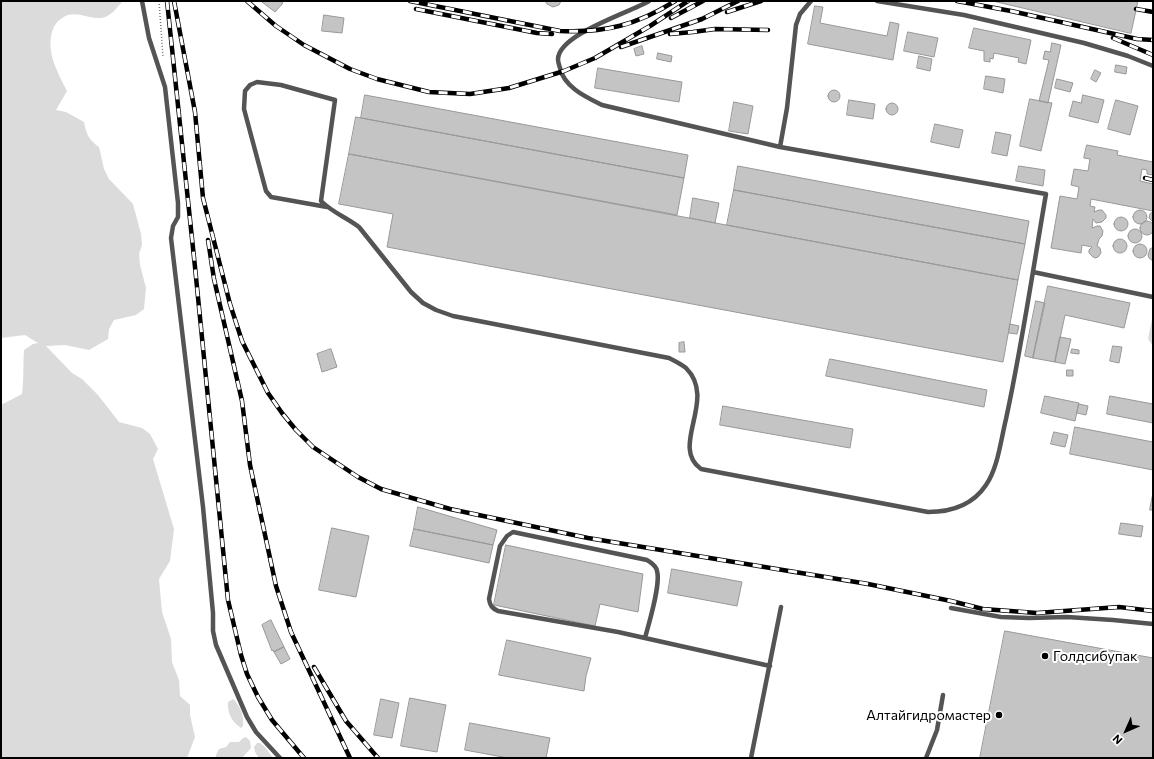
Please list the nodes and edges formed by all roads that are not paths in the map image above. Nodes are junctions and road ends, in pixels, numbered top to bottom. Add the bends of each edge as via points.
1 (142, 1) edge
2 (649, 1) edge
3 (811, 1) edge
4 (877, 1) edge
5 (1153, 66) edge
6 (780, 147) junction
7 (327, 207) junction
8 (1033, 272) junction
9 (1153, 297) edge
10 (781, 607) dead end
11 (951, 608) dead end
12 (1153, 624) edge
13 (645, 638) junction
14 (770, 666) junction
15 (943, 695) dead end
16 (280, 758) edge
17 (751, 758) edge
18 (926, 758) edge

1 - 16 lane via 148,38 161,71 166,96 178,204 178,217 171,238 202,507 213,631 216,645 247,717 256,732
2 - 6 lane via 582,32 566,43 558,59 560,72 570,85 581,95 602,105
3 - 6 lane via 800,14 796,25
4 - 5 lane via 972,16 1084,43
6 - 8 lane via 1046,194
7 - 7 lane via 321,201 335,100 281,85 257,82 250,85 245,91 244,109 266,191 271,197
7 - 8 lane via 359,227 411,292 436,310 453,316 670,358 683,366 690,373 697,389 698,400 689,450 693,462 701,469 928,512 952,510 971,501 987,484 993,471 1012,388
8 - 9 lane
10 - 14 lane
11 - 12 lane via 1001,617 1067,617
13 - 13 lane via 493,608 489,599 503,540 513,532 647,560 653,564 659,580
13 - 14 lane
14 - 17 lane
15 - 18 lane via 937,730

